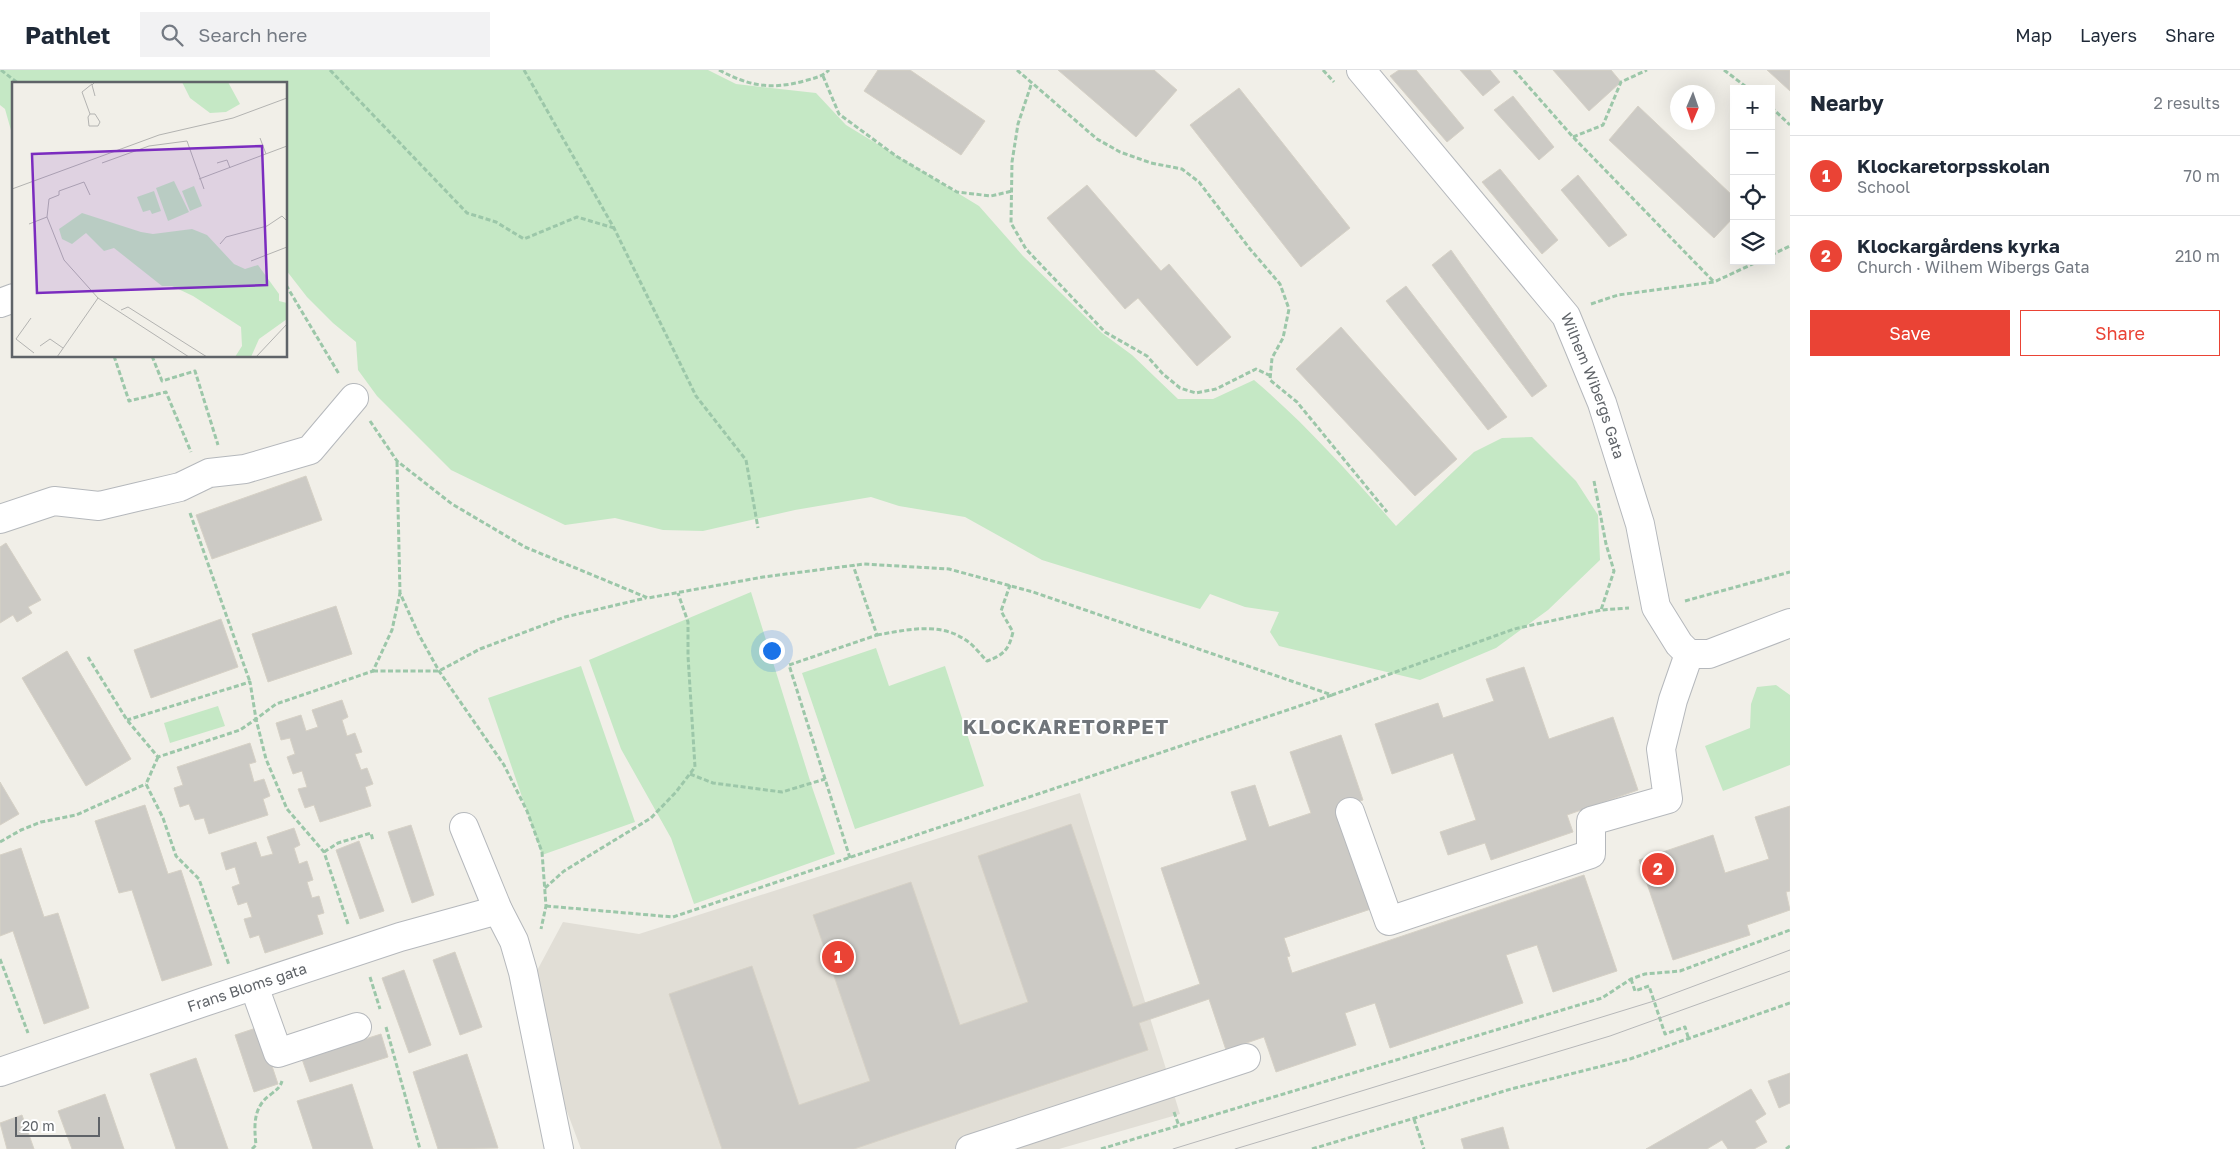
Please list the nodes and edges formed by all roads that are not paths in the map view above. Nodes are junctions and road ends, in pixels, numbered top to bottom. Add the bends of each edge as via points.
1 (1361, 70) edge
2 (12, 299) edge
3 (0, 303) edge
4 (354, 398) road end
5 (0, 519) edge
6 (1790, 623) edge
7 (1689, 654) junction
8 (1350, 812) dead end
9 (464, 828) dead end
10 (498, 910) junction
11 (246, 988) junction
12 (357, 1027) dead end
13 (1246, 1058) dead end
14 (0, 1072) edge
15 (559, 1149) edge
16 (970, 1149) edge

1 - 7 street, Wilhem Wibergs Gata via 1566,316 1602,403 1640,524 1656,607
2 - 3 street
4 - 5 street via 310,450 245,469 209,473 180,487 99,506 54,501
6 - 7 street via 1709,654
7 - 8 street via 1660,749 1668,799 1591,821 1591,854 1389,921
9 - 10 street
10 - 11 street, Frans Bloms gata via 360,950
10 - 15 street via 514,941 523,972
11 - 12 street via 278,1053
11 - 14 street, Frans Bloms gata
13 - 16 street

